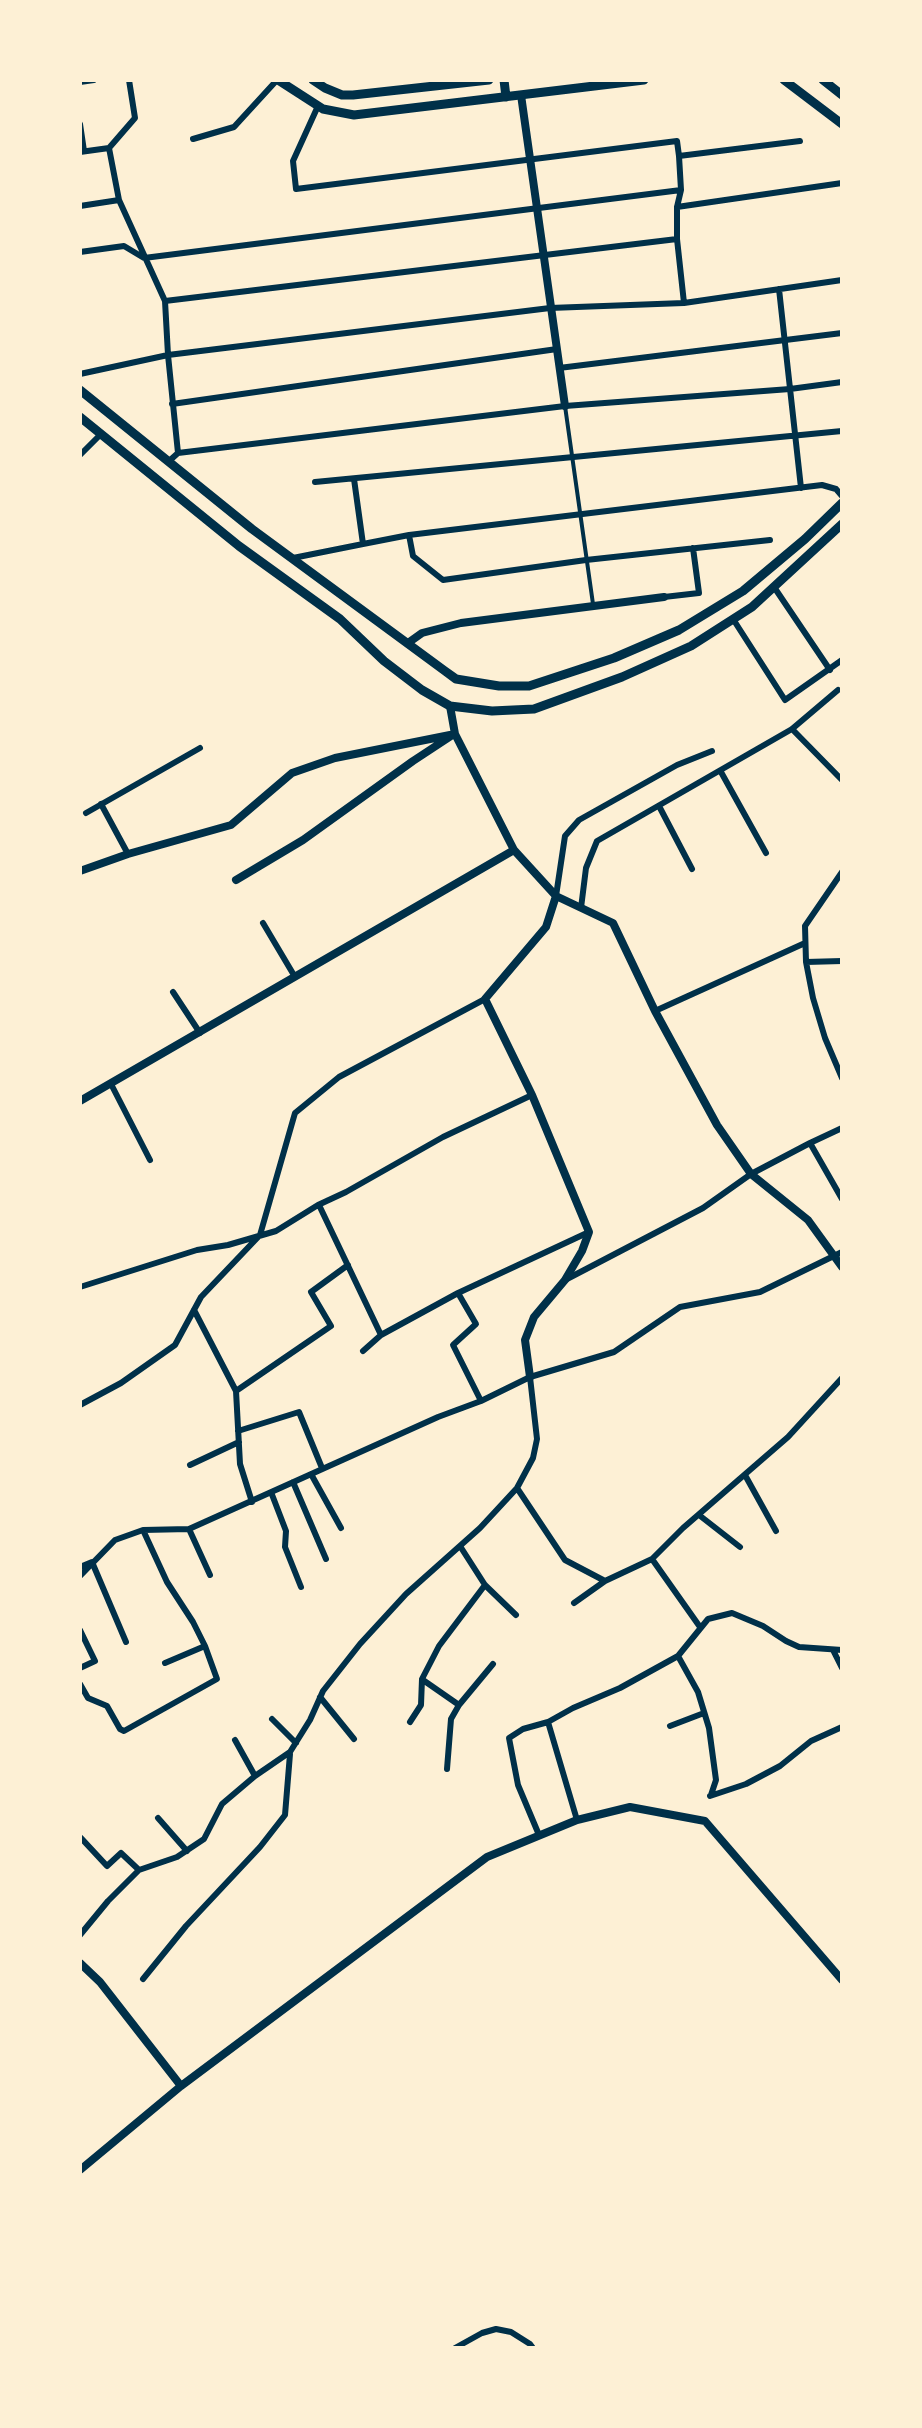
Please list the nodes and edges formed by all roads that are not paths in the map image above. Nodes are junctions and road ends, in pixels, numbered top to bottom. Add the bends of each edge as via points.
1 (94, 80) edge
2 (128, 80) edge
3 (278, 80) edge
4 (298, 80) edge
5 (313, 80) edge
6 (490, 80) edge
7 (504, 80) edge
8 (644, 80) edge
9 (784, 80) edge
10 (822, 80) edge
11 (80, 82) edge
12 (291, 90) junction
13 (842, 95) edge
14 (521, 96) junction
15 (506, 97) junction
16 (318, 106) junction
17 (80, 124) edge
18 (842, 124) edge
19 (193, 138) dead end
20 (800, 141) dead end
21 (109, 148) junction
22 (82, 152) edge
23 (679, 156) junction
24 (530, 158) junction
25 (842, 183) edge
26 (681, 190) junction
27 (119, 200) junction
28 (80, 206) edge
29 (677, 206) junction
30 (536, 207) junction
31 (677, 239) junction
32 (80, 252) edge
33 (543, 254) junction
34 (144, 258) junction
35 (842, 280) edge
36 (779, 289) junction
37 (165, 301) junction
38 (684, 303) junction
39 (550, 308) junction
40 (842, 333) edge
41 (786, 340) junction
42 (557, 349) junction
43 (168, 355) junction
44 (559, 368) junction
45 (80, 374) edge
46 (842, 382) edge
47 (790, 389) junction
48 (80, 390) edge
49 (172, 404) junction
50 (565, 406) junction
51 (80, 417) edge
52 (842, 431) edge
53 (102, 434) junction
54 (794, 436) junction
55 (178, 453) junction
56 (80, 455) edge
57 (571, 458) junction
58 (168, 462) junction
59 (155, 478) junction
60 (354, 479) junction
61 (316, 482) dead end
62 (801, 488) junction
63 (842, 499) edge
64 (580, 515) junction
65 (842, 524) edge
66 (409, 535) junction
67 (770, 540) dead end
68 (363, 544) junction
69 (693, 548) junction
70 (294, 558) junction
71 (586, 560) junction
72 (774, 587) junction
73 (664, 596) joint
74 (354, 602) junction
75 (593, 604) junction
76 (340, 619) junction
77 (734, 619) junction
78 (408, 642) junction
79 (842, 660) edge
80 (830, 670) junction
81 (838, 690) dead end
82 (450, 706) junction
83 (792, 729) junction
84 (454, 734) junction
85 (200, 748) dead end
86 (712, 751) dead end
87 (720, 772) junction
88 (842, 780) edge
89 (101, 804) junction
90 (659, 806) junction
91 (86, 812) dead end
92 (514, 850) junction
93 (766, 853) dead end
94 (128, 854) junction
95 (692, 870) dead end
96 (80, 871) edge
97 (842, 872) edge
98 (236, 880) dead end
99 (556, 896) junction
100 (580, 908) junction
101 (263, 923) dead end
102 (806, 943) junction
103 (842, 961) edge
104 (806, 962) junction
105 (295, 978) junction
106 (174, 992) dead end
107 (484, 999) junction
108 (656, 1011) junction
109 (200, 1032) junction
110 (842, 1078) edge
111 (111, 1084) junction
112 (532, 1095) junction
113 (80, 1101) edge
114 (842, 1128) edge
115 (810, 1142) junction
116 (150, 1160) dead end
117 (752, 1174) junction
118 (842, 1199) edge
119 (318, 1205) junction
120 (588, 1232) junction
121 (260, 1236) junction
122 (838, 1254) edge
123 (348, 1265) junction
124 (842, 1266) edge
125 (566, 1280) junction
126 (80, 1286) edge
127 (458, 1292) junction
128 (194, 1310) junction
129 (381, 1335) junction
130 (363, 1351) dead end
131 (530, 1377) junction
132 (841, 1382) edge
133 (236, 1391) junction
134 (481, 1401) junction
135 (80, 1406) edge
136 (238, 1431) junction
137 (239, 1442) junction
138 (190, 1465) dead end
139 (322, 1468) junction
140 (311, 1474) junction
141 (745, 1475) junction
142 (293, 1482) junction
143 (517, 1488) junction
144 (271, 1492) junction
145 (252, 1502) junction
146 (698, 1515) junction
147 (341, 1528) dead end
148 (188, 1529) junction
149 (143, 1530) junction
150 (776, 1531) dead end
151 (460, 1546) junction
152 (740, 1547) dead end
153 (326, 1560) dead end
154 (652, 1560) junction
155 (92, 1562) junction
156 (80, 1567) edge
157 (210, 1575) dead end
158 (80, 1576) edge
159 (605, 1580) junction
160 (485, 1585) junction
161 (301, 1587) dead end
162 (574, 1603) dead end
163 (516, 1615) dead end
164 (700, 1628) junction
165 (80, 1630) edge
166 (126, 1642) dead end
167 (205, 1646) junction
168 (838, 1650) edge
169 (678, 1656) junction
170 (165, 1663) dead end
171 (493, 1664) dead end
172 (80, 1668) edge
173 (842, 1668) edge
174 (422, 1679) junction
175 (80, 1684) edge
176 (320, 1698) junction
177 (459, 1705) junction
178 (704, 1713) junction
179 (272, 1719) dead end
180 (410, 1722) dead end
181 (548, 1722) junction
182 (670, 1726) dead end
183 (842, 1727) edge
184 (354, 1739) dead end
185 (235, 1740) dead end
186 (296, 1743) junction
187 (290, 1752) junction
188 (447, 1769) dead end
189 (256, 1776) junction
190 (158, 1818) dead end
191 (577, 1820) junction
192 (539, 1835) junction
193 (81, 1838) edge
194 (187, 1850) junction
195 (139, 1870) junction
196 (80, 1935) edge
197 (80, 1963) edge
198 (144, 1980) dead end
199 (842, 1980) edge
200 (181, 2086) junction
201 (80, 2170) edge
202 (456, 2348) edge
203 (533, 2348) edge

1 - 11 street
2 - 21 street via 135,118
3 - 12 main road
3 - 19 street via 234,127
4 - 12 main road
5 - 6 main road via 353,95
7 - 15 main road
8 - 14 main road
9 - 18 main road
10 - 13 main road
12 - 16 main road
14 - 15 main road
14 - 24 street
15 - 16 main road via 354,115
16 - 24 street via 293,161 296,188
17 - 22 street
20 - 23 street
21 - 22 street
21 - 27 street
23 - 24 street via 677,140
23 - 26 street
24 - 30 street
25 - 29 street
26 - 29 street
26 - 30 street
27 - 28 street
27 - 34 street
29 - 31 street
30 - 33 street
30 - 34 street
31 - 33 street
31 - 38 street
32 - 34 street via 124,246
33 - 37 street
33 - 39 street
34 - 37 street
35 - 36 street
36 - 38 street
36 - 41 street
37 - 43 street
38 - 39 street
39 - 42 street
39 - 43 street
40 - 41 street
41 - 44 street
41 - 47 street
42 - 44 street
42 - 49 street
43 - 45 street
43 - 49 street
44 - 50 street
46 - 47 street
47 - 50 street
47 - 54 street
48 - 58 main road
49 - 55 street
50 - 55 street
50 - 57 lane
51 - 53 main road
52 - 54 street
53 - 56 street
53 - 59 main road
54 - 57 street
54 - 62 street
55 - 58 street
57 - 60 street
57 - 64 lane
58 - 59 main road
58 - 70 main road
59 - 76 main road
60 - 61 street
60 - 68 street
62 - 63 street via 822,485
62 - 64 street
63 - 78 main road via 743,591 680,630 530,686 456,679
64 - 66 street
64 - 71 lane
65 - 72 main road
66 - 68 street
66 - 71 street via 413,556 443,580
67 - 69 street
68 - 70 street
69 - 71 street
69 - 73 street via 699,593
70 - 74 main road
71 - 75 lane
72 - 77 main road
72 - 80 street
73 - 75 street
74 - 76 main road
74 - 78 main road
75 - 78 street via 461,623
76 - 82 main road via 384,662
77 - 80 street via 785,700
77 - 82 main road via 691,646 534,709
79 - 80 street
81 - 83 street
82 - 84 street
83 - 87 street
83 - 88 street
84 - 92 street
84 - 94 street via 292,773 231,826
84 - 98 street
85 - 89 street
86 - 99 street via 579,820 565,836
87 - 90 street
87 - 93 street
89 - 91 street
89 - 94 street
90 - 95 street
90 - 100 street via 597,841
92 - 99 street
92 - 105 street
94 - 96 street
97 - 102 street via 805,926
99 - 100 street
99 - 107 street via 546,926
100 - 108 street via 613,924
101 - 105 street
102 - 104 street
102 - 108 street
103 - 104 street
104 - 110 street
105 - 109 street
106 - 109 street
107 - 112 street
107 - 121 street via 339,1078 295,1113
108 - 117 street via 716,1125
109 - 111 street
111 - 113 street
111 - 116 street
112 - 119 street
112 - 120 street
114 - 115 street
115 - 117 street
115 - 118 street
117 - 122 street
117 - 125 street via 703,1208
119 - 121 street
119 - 123 street
120 - 125 street
120 - 127 street
121 - 126 street
121 - 128 street
122 - 124 street
122 - 131 street via 760,1292 680,1307 614,1352
123 - 129 street
123 - 133 street via 310,1292 331,1326
125 - 131 street via 534,1317 525,1340
127 - 129 street
127 - 134 street via 476,1324 453,1345
128 - 133 street
128 - 135 street via 174,1345
129 - 130 street
131 - 134 street
131 - 143 street via 537,1439
132 - 141 street
133 - 136 street
134 - 139 street
136 - 137 street
136 - 139 street via 299,1412
137 - 138 street
137 - 145 street
139 - 140 street
140 - 142 street
140 - 147 street
141 - 146 street
141 - 150 street
142 - 144 street
142 - 153 street
143 - 151 street
143 - 159 street via 565,1560
144 - 145 street
144 - 161 street
145 - 148 street
146 - 152 street
146 - 154 street
148 - 149 street
148 - 157 street
149 - 155 street via 116,1540
149 - 167 street
151 - 160 street
151 - 176 street via 406,1594
154 - 159 street
154 - 164 street
155 - 156 street
155 - 158 street
155 - 166 street
159 - 162 street
160 - 163 street
160 - 174 street
164 - 168 street via 732,1613 799,1646
164 - 169 street
165 - 172 street via 94,1660
167 - 170 street
167 - 175 street via 217,1680 124,1731
168 - 173 street
169 - 178 street
169 - 181 street
171 - 177 street
174 - 177 street
174 - 180 street via 421,1704
176 - 184 street
176 - 186 street
177 - 188 street via 451,1718
178 - 182 street
178 - 183 street via 716,1780 710,1796 746,1784
179 - 186 street
181 - 191 street
181 - 192 street via 509,1738 518,1785
185 - 189 street
186 - 187 street
187 - 189 street
187 - 198 street via 285,1815
189 - 194 street via 222,1804 204,1839
190 - 194 street
191 - 192 street
191 - 199 street via 630,1807 705,1821
192 - 200 street via 486,1857
193 - 195 street via 107,1866 121,1853
194 - 195 street
195 - 196 street
197 - 200 street
200 - 201 street
202 - 203 street via 496,2329

